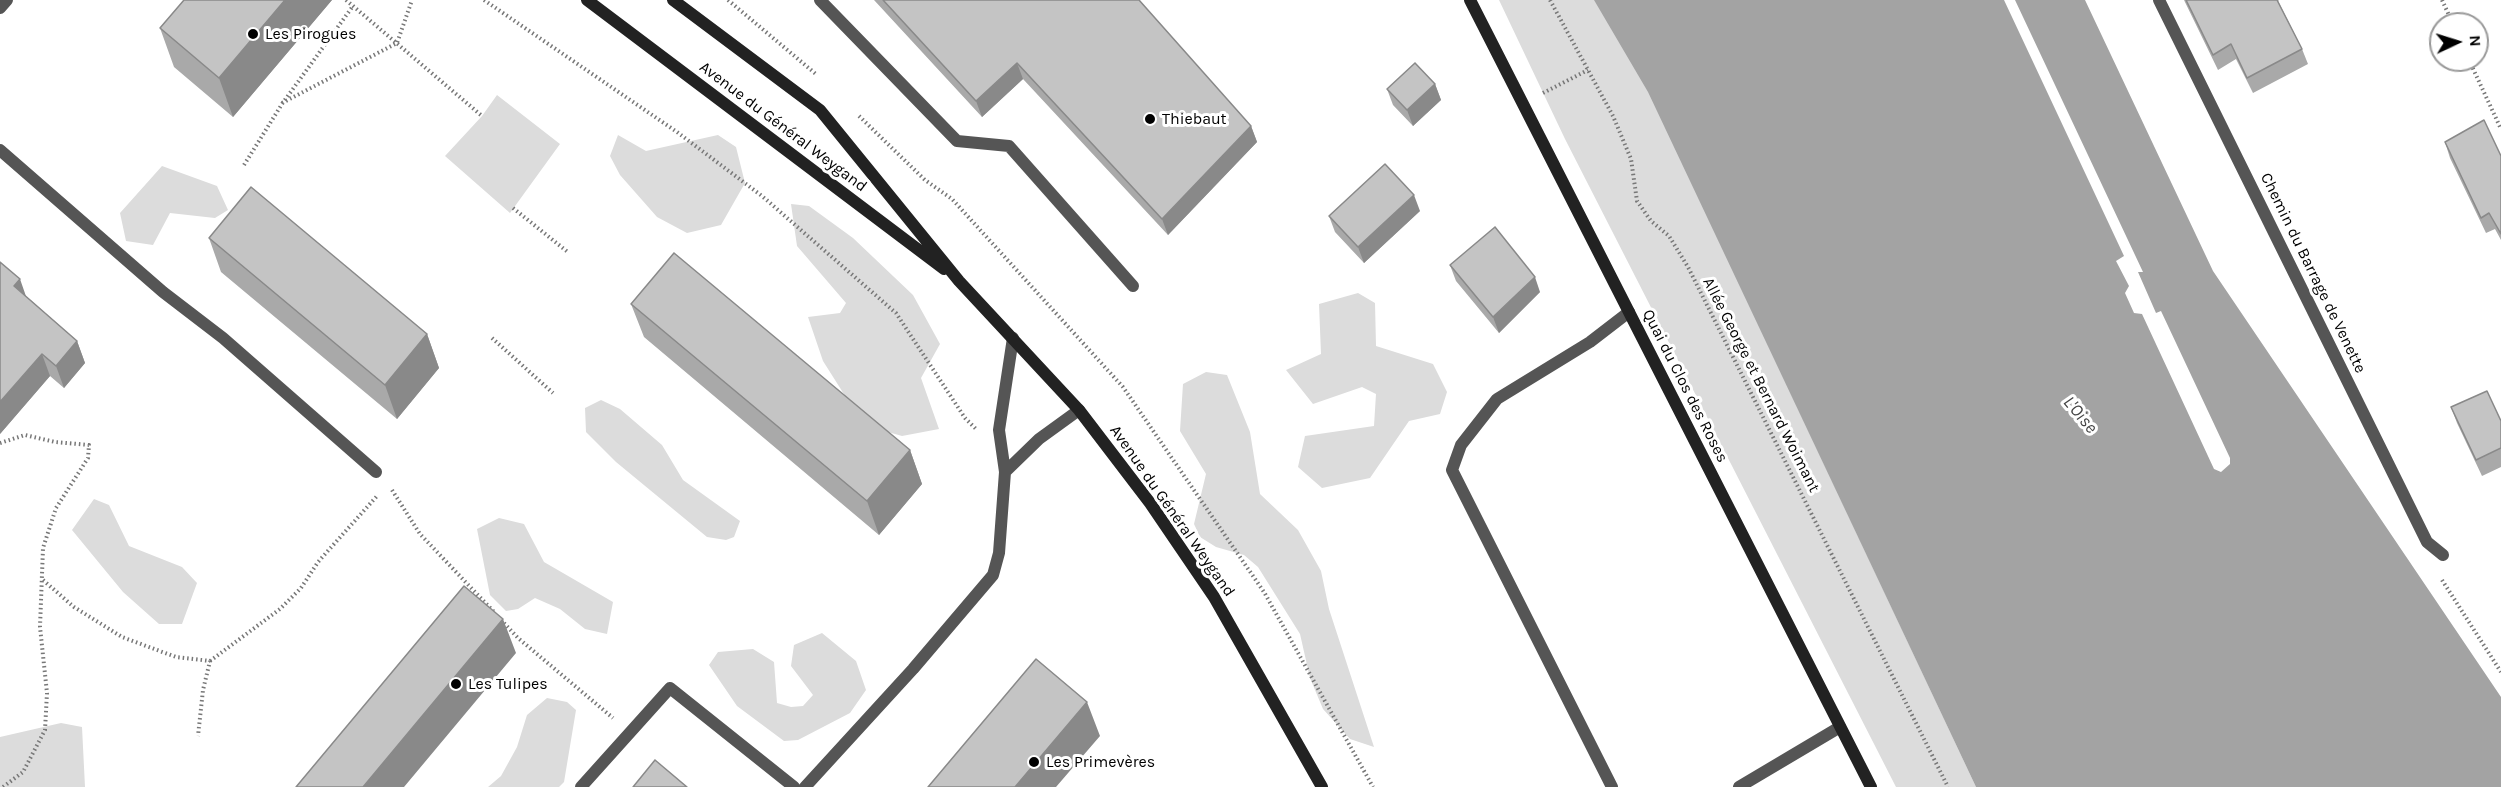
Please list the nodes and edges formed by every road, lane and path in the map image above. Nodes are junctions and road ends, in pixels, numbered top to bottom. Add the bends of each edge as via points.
1 (7, 0) edge
2 (346, 0) edge
3 (412, 0) edge
4 (484, 0) edge
5 (587, 0) edge
6 (673, 0) edge
7 (820, 0) edge
8 (1470, 0) edge
9 (1550, 0) edge
10 (2159, 0) edge
11 (353, 6) junction
12 (0, 9) edge
13 (397, 43) junction
14 (1588, 70) junction
15 (2475, 72) edge
16 (1541, 94) dead end
17 (282, 104) junction
18 (482, 116) dead end
19 (2501, 129) edge
20 (0, 150) edge
21 (244, 165) dead end
22 (513, 208) dead end
23 (569, 253) dead end
24 (959, 281) junction
25 (1133, 286) dead end
26 (1629, 312) junction
27 (492, 338) dead end
28 (1013, 338) junction
29 (553, 393) dead end
30 (1079, 410) junction
31 (979, 432) dead end
32 (0, 443) edge
33 (376, 472) joint
34 (1005, 472) junction
35 (388, 485) junction
36 (2440, 552) joint
37 (42, 580) junction
38 (210, 661) junction
39 (2501, 672) edge
40 (1840, 727) junction
41 (630, 733) junction
42 (198, 736) dead end
43 (3, 787) edge
44 (581, 787) edge
45 (794, 787) edge
46 (805, 787) edge
47 (1322, 787) edge
48 (1612, 787) edge
49 (1739, 787) edge
50 (1871, 787) edge
51 (1948, 787) edge

1 - 12 street
2 - 11 path
3 - 13 path
4 - 31 path via 677,132 771,203 896,313 965,418
5 - 24 main road, Avenue du Général Weygand
6 - 24 main road, Avenue du Général Weygand via 820,110
7 - 25 street via 957,141 1008,146
8 - 26 main road, Quai du Clos des Roses
9 - 14 path, Allée George et Bernard Woimant
10 - 36 street, Chemin du Barrage de Venette via 2427,542
11 - 13 path
11 - 17 path
13 - 17 path
13 - 18 path
14 - 16 path
14 - 51 path, Allée George et Bernard Woimant via 1631,159 1637,201 1651,221 1669,236 1693,277
15 - 19 path
17 - 21 path
20 - 33 street
22 - 23 path
24 - 28 main road, Avenue du Général Weygand
26 - 40 main road, Quai du Clos des Roses
26 - 48 street via 1590,342 1497,399 1461,445 1452,470
27 - 29 path
28 - 30 main road, Avenue du Général Weygand
28 - 34 street via 999,430
30 - 34 street via 1039,439
30 - 47 main road, Avenue du Général Weygand via 1150,503 1214,597
32 - 37 path via 25,435 89,445 88,458 56,508 43,548
33 - 35 path
34 - 46 street via 999,553 993,575
35 - 38 path via 318,562 302,588
35 - 41 path via 420,534 518,638
36 - 39 path via 2439,575
37 - 38 path via 74,607 122,637 176,657
37 - 43 path via 45,730 23,772
38 - 42 path
40 - 49 street
40 - 50 main road, Quai du Clos des Roses
41 - 44 street
41 - 45 street via 670,688

